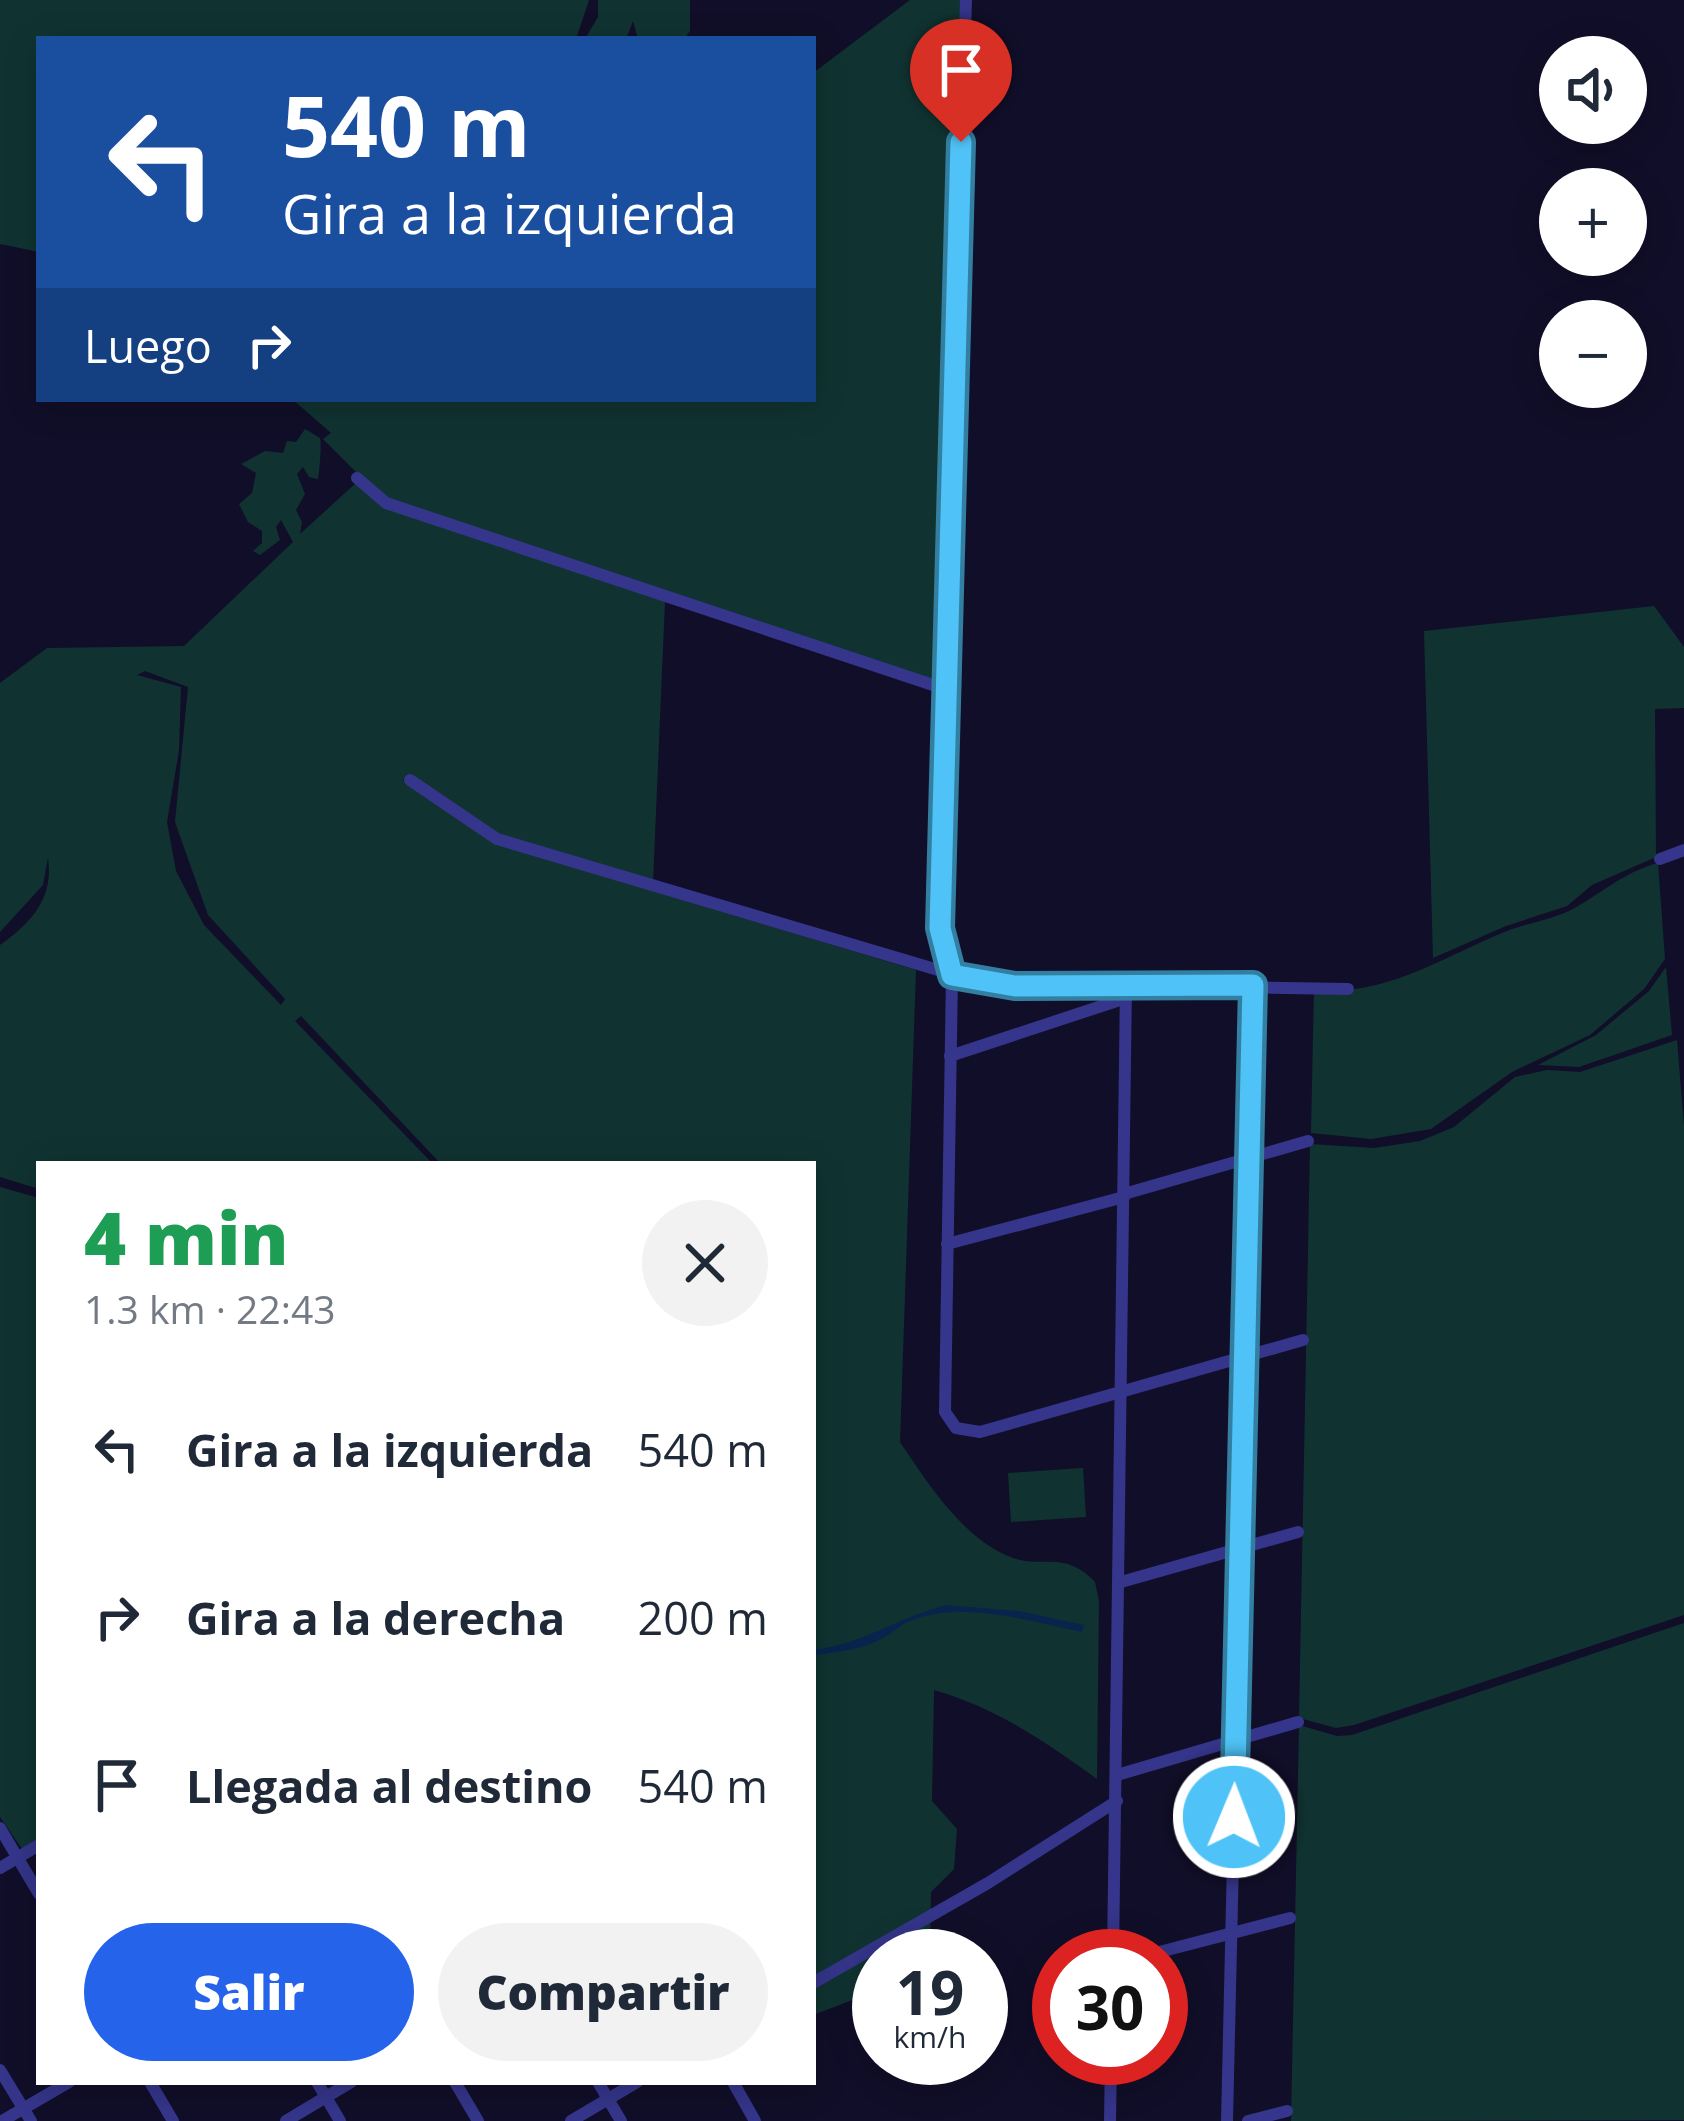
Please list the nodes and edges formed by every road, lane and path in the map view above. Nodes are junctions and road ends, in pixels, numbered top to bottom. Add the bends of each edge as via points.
1 (966, 0) edge
2 (357, 478) dead end
3 (948, 690) junction
4 (410, 780) dead end
5 (1684, 850) edge
6 (1660, 860) dead end
7 (952, 975) junction
8 (1253, 985) junction
9 (1348, 989) dead end
10 (1126, 992) junction
11 (950, 1056) junction
12 (1308, 1141) dead end
13 (1249, 1158) junction
14 (1124, 1195) junction
15 (947, 1244) junction
16 (1303, 1340) dead end
17 (1244, 1357) junction
18 (1123, 1391) junction
19 (1298, 1532) dead end
20 (1240, 1549) junction
21 (1121, 1582) junction
22 (1298, 1722) dead end
23 (1235, 1740) junction
24 (1117, 1775) junction
25 (1117, 1801) junction
26 (0, 1828) edge
27 (36, 1847) edge
28 (17, 1857) junction
29 (0, 1868) edge
30 (36, 1889) edge
31 (1290, 1918) dead end
32 (1114, 1929) edge
33 (1232, 1933) junction
34 (1188, 1944) edge
35 (816, 1981) edge
36 (0, 2070) edge
37 (65, 2085) edge
38 (152, 2085) edge
39 (319, 2085) edge
40 (346, 2085) edge
41 (457, 2085) edge
42 (600, 2085) edge
43 (632, 2085) edge
44 (736, 2085) edge
45 (1111, 2085) edge
46 (326, 2097) junction
47 (608, 2099) junction
48 (1286, 2111) dead end
49 (27, 2115) edge
50 (2, 2121) edge
51 (173, 2121) edge
52 (286, 2121) edge
53 (340, 2121) edge
54 (478, 2121) edge
55 (571, 2121) edge
56 (621, 2121) edge
57 (755, 2121) edge
58 (1110, 2121) edge
59 (1227, 2121) edge
60 (1248, 2121) edge

1 - 3 street
2 - 3 street via 386,502
3 - 7 street via 940,928
4 - 7 street via 497,839
5 - 6 street
7 - 10 street
7 - 11 street
8 - 9 street
8 - 10 street
8 - 13 street
10 - 11 street
10 - 14 street
11 - 15 street
12 - 13 street
13 - 14 street
13 - 17 street
14 - 15 street
14 - 18 street
15 - 18 street via 947,1420 980,1432
16 - 17 street
17 - 18 street
17 - 20 street
18 - 21 street
19 - 20 street
20 - 21 street
20 - 23 street
21 - 24 street
22 - 23 street
23 - 24 street
23 - 33 street
24 - 25 street
25 - 32 street
25 - 35 street
26 - 28 street
27 - 28 street
28 - 29 street
28 - 30 street
31 - 33 street
33 - 34 street
33 - 59 street
36 - 49 street
37 - 49 street
38 - 51 street
39 - 46 street
40 - 46 street
41 - 54 street
42 - 47 street
43 - 47 street
44 - 57 street
45 - 58 street
46 - 52 street
46 - 53 street
47 - 55 street
47 - 56 street
48 - 60 street
49 - 50 street

